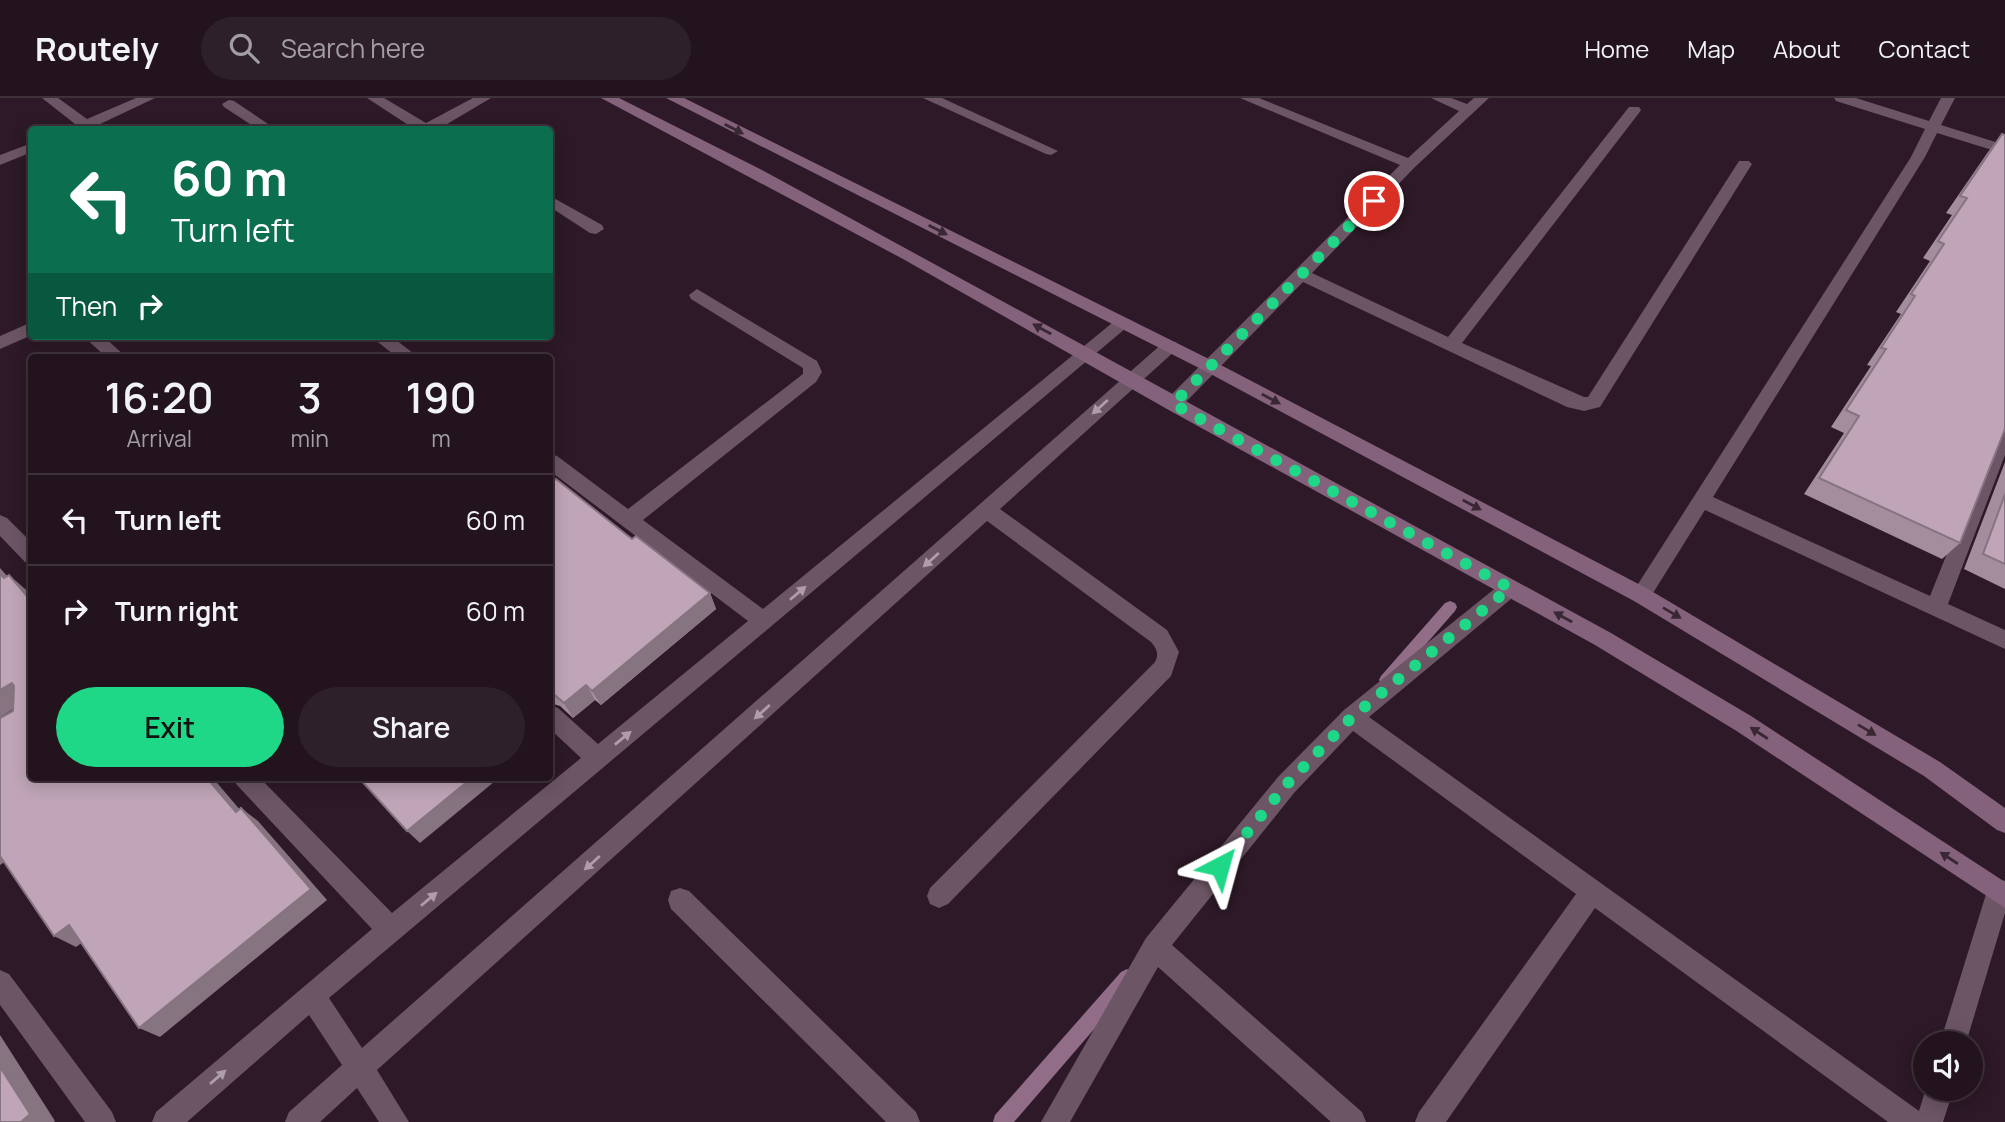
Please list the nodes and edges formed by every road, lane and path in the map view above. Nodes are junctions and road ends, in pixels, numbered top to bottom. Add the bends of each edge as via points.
1 (48, 98) edge
2 (148, 98) edge
3 (373, 98) edge
4 (484, 98) edge
5 (608, 98) edge
6 (673, 98) edge
7 (930, 98) edge
8 (1247, 98) edge
9 (1438, 98) edge
10 (1482, 98) edge
11 (1841, 98) edge
12 (1948, 98) edge
13 (229, 104) dead end
14 (1468, 110) junction
15 (1634, 110) dead end
16 (83, 126) edge
17 (89, 126) edge
18 (264, 126) edge
19 (421, 126) edge
20 (432, 126) edge
21 (1933, 127) junction
22 (28, 149) edge
23 (2005, 150) edge
24 (1051, 151) dead end
25 (0, 160) edge
26 (1744, 163) dead end
27 (1410, 164) junction
28 (553, 203) edge
29 (596, 229) dead end
30 (1303, 275) junction
31 (697, 295) dead end
32 (1123, 323) junction
33 (28, 330) edge
34 (97, 340) edge
35 (385, 340) edge
36 (0, 343) edge
37 (1451, 345) junction
38 (1170, 346) junction
39 (113, 354) edge
40 (405, 354) edge
41 (1087, 355) junction
42 (1211, 367) junction
43 (1130, 380) junction
44 (1173, 404) junction
45 (2005, 431) edge
46 (553, 463) edge
47 (1702, 500) junction
48 (986, 510) junction
49 (627, 521) junction
50 (0, 523) edge
51 (28, 552) edge
52 (1510, 588) junction
53 (1641, 595) junction
54 (1936, 608) junction
55 (764, 621) junction
56 (2005, 640) edge
57 (1352, 717) junction
58 (553, 718) edge
59 (598, 758) junction
60 (248, 781) edge
61 (2005, 822) edge
62 (1592, 892) junction
63 (2002, 894) edge
64 (939, 896) dead end
65 (680, 900) dead end
66 (391, 930) junction
67 (1155, 947) junction
68 (0, 984) edge
69 (312, 995) junction
70 (1957, 1031) edge
71 (362, 1067) junction
72 (1936, 1101) edge
73 (102, 1122) edge
74 (166, 1122) edge
75 (299, 1122) edge
76 (395, 1122) edge
77 (906, 1122) edge
78 (1055, 1122) edge
79 (1352, 1122) edge
80 (1429, 1122) edge
81 (1911, 1122) edge
82 (1929, 1122) edge

1 - 16 street
2 - 17 street
3 - 19 street
4 - 20 street
41 -> 5 street via 779,185
6 -> 32 street
7 - 24 street
8 - 27 street
9 - 14 street
10 - 14 street
11 - 21 street
12 - 21 street
13 - 18 street
14 - 27 street
15 - 37 street
21 - 23 street
21 - 47 street
22 - 25 street
26 - 37 street via 1594,402 1573,402
27 - 30 street
28 - 29 street
30 - 37 street
30 - 42 street
31 - 49 street via 811,365 813,372
32 - 38 street
32 - 41 street
33 - 36 street
34 - 39 street
35 - 40 street
38 - 42 street
38 - 43 street
41 - 43 street
55 -> 41 street
42 - 44 street
42 -> 53 street
43 - 44 street
43 -> 48 street
44 - 52 street
45 - 54 street
46 - 49 street
47 - 53 street
47 - 54 street
48 - 64 street via 1159,636 1170,656 1163,669
48 -> 71 street
49 - 55 street
50 - 51 street
52 - 57 street
63 -> 52 street via 1743,723
53 -> 61 street via 1932,769
54 - 56 street
59 -> 55 street
57 - 62 street
57 - 67 street via 1286,785
58 - 59 street
66 -> 59 street
60 - 66 street
62 - 80 street
62 - 81 street
63 - 70 street
65 - 77 street
66 - 69 street
67 - 78 street
67 - 79 street
68 - 73 street
69 - 71 street
74 -> 69 street
71 - 75 street
71 - 76 street
72 - 82 street

